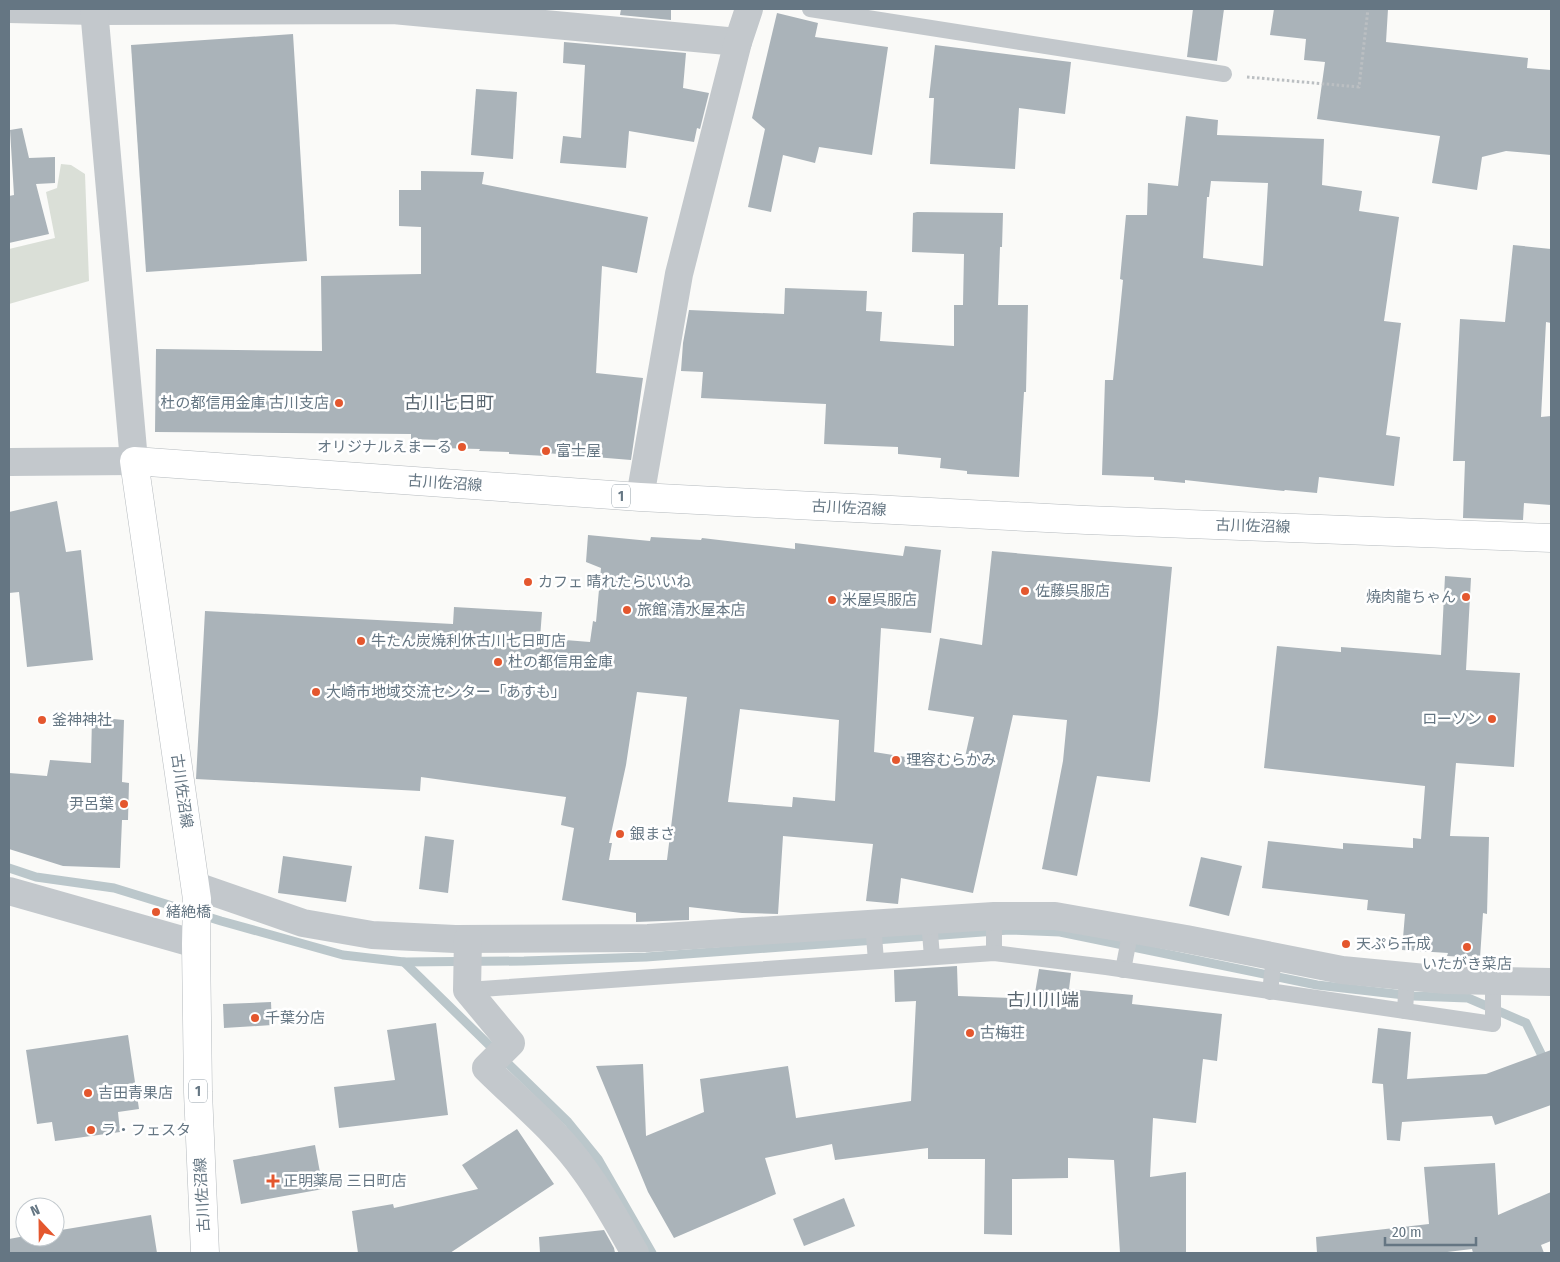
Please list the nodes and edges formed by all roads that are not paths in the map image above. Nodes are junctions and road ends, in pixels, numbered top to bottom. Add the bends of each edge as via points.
1 (9, 9) edge
2 (749, 9) edge
3 (810, 9) edge
4 (94, 10) edge
5 (738, 42) junction
6 (1224, 74) road end
7 (134, 461) junction
8 (9, 462) edge
9 (640, 497) junction
10 (1551, 538) edge
11 (9, 891) edge
12 (197, 893) junction
13 (994, 916) junction
14 (929, 920) junction
15 (873, 924) junction
16 (1131, 929) junction
17 (196, 937) junction
18 (994, 953) junction
19 (932, 957) junction
20 (1274, 957) junction
21 (876, 960) junction
22 (468, 965) junction
23 (1123, 970) junction
24 (1407, 977) junction
25 (1551, 982) edge
26 (1494, 987) junction
27 (1270, 992) junction
28 (1405, 1011) junction
29 (205, 1253) edge
30 (635, 1253) edge

1 - 4 street
2 - 5 street
3 - 6 lane
4 - 5 street via 393,10
4 - 7 street
5 - 9 street via 679,274
7 - 8 street
7 - 9 main road, 古川佐沼線 / 1
7 - 12 main road, 古川佐沼線 / 1
9 - 10 main road, 古川佐沼線 / 1 via 1086,520
11 - 17 street
12 - 17 main road, 古川佐沼線 / 1
12 - 22 street via 303,923 372,935
13 - 14 street
13 - 16 street via 1055,916
13 - 18 lane
14 - 15 street
14 - 19 lane
15 - 21 lane
15 - 22 street via 648,938
16 - 20 street
16 - 23 lane
17 - 29 main road, 古川佐沼線 / 1
18 - 19 lane
18 - 23 lane
19 - 21 lane
20 - 24 street via 1342,970
20 - 27 lane
21 - 22 lane
22 - 30 street via 511,1043 486,1068 561,1142 584,1170
23 - 27 lane
24 - 26 street
24 - 28 lane
25 - 26 street
26 - 28 lane via 1493,1024
27 - 28 lane

